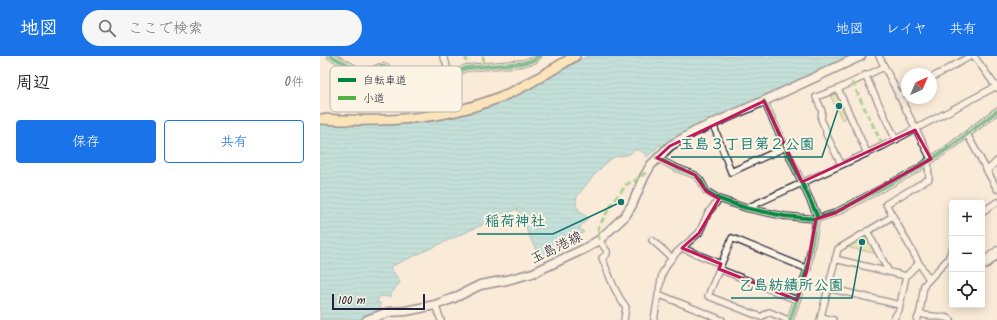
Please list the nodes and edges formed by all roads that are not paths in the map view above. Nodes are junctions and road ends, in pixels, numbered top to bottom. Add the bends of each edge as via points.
1 (331, 56) edge
2 (443, 56) edge
3 (538, 56) edge
4 (575, 56) edge
5 (861, 56) edge
6 (878, 56) edge
7 (973, 56) edge
8 (350, 66) edge
9 (447, 66) edge
10 (884, 67) junction
11 (462, 70) edge
12 (937, 75) edge
13 (865, 76) junction
14 (997, 87) edge
15 (838, 89) junction
16 (901, 95) edge
17 (898, 96) junction
18 (764, 102) junction
19 (462, 109) edge
20 (997, 111) edge
21 (448, 112) edge
22 (320, 118) edge
23 (713, 124) junction
24 (915, 130) junction
25 (967, 134) junction
26 (896, 140) junction
27 (786, 147) junction
28 (867, 153) junction
29 (658, 158) junction
30 (929, 160) junction
31 (997, 161) edge
32 (841, 164) junction
33 (987, 171) junction
34 (802, 182) junction
35 (997, 189) edge
36 (719, 199) junction
37 (997, 202) edge
38 (746, 208) junction
39 (985, 210) edge
40 (893, 216) junction
41 (816, 219) junction
42 (867, 232) junction
43 (599, 240) junction
44 (652, 240) dead end
45 (682, 248) junction
46 (997, 250) edge
47 (949, 256) edge
48 (997, 256) edge
49 (672, 258) junction
50 (835, 259) junction
51 (985, 260) edge
52 (919, 263) junction
53 (720, 266) junction
54 (985, 266) edge
55 (808, 269) junction
56 (889, 272) junction
57 (906, 276) junction
58 (930, 280) junction
59 (828, 288) junction
60 (658, 294) junction
61 (797, 300) junction
62 (435, 304) junction
63 (900, 305) junction
64 (920, 312) junction
65 (382, 317) edge
66 (820, 318) edge
67 (367, 320) edge
68 (441, 320) edge
69 (624, 320) edge
70 (654, 320) edge
71 (722, 320) edge
72 (789, 320) edge
73 (833, 320) edge
74 (893, 320) edge
75 (917, 320) edge
76 (951, 320) edge

1 - 8 street
2 - 9 street
3 - 11 street via 524,63
4 - 19 main road via 514,90
5 - 18 main road, 玉島港線
6 - 10 street
7 - 12 street
7 - 14 street
10 - 13 street
10 - 17 street
13 - 15 street
13 - 26 street
14 - 24 street
15 - 28 street
15 - 32 street via 816,97 822,111 821,118 826,134
16 - 17 street
17 - 24 street
18 - 23 main road, 玉島港線
18 - 27 street
20 - 25 street
21 - 22 main road via 427,117 366,121
23 - 27 street via 731,172
23 - 29 main road, 玉島港線 via 681,138
24 - 26 street
24 - 30 street
25 - 30 street
25 - 33 street
26 - 28 street
27 - 34 street
28 - 32 street
29 - 36 street via 674,168 695,175 706,191
29 - 43 main road, 玉島港線 via 644,177 625,216
30 - 40 street via 929,179 886,204
30 - 41 street via 916,170 835,213
31 - 33 street
32 - 34 street
33 - 35 street
34 - 38 street
34 - 41 street via 814,206
36 - 38 street
36 - 45 street via 708,213 699,233
37 - 39 street
38 - 41 street via 784,216
40 - 42 street
40 - 52 street
41 - 55 street
42 - 50 street via 838,249
42 - 56 street
43 - 62 main road, 玉島港線 via 533,273 480,285
43 - 69 street via 607,250 607,254 602,258 616,294 626,307
44 - 49 street
45 - 49 street
45 - 53 street
46 - 51 street
47 - 58 street
48 - 54 street
49 - 60 street via 662,274
50 - 56 street
50 - 59 street
52 - 57 street
52 - 58 street
53 - 55 street via 732,238
53 - 61 street
53 - 72 street via 708,296 761,317 770,312
55 - 61 street
56 - 57 street
57 - 63 street
58 - 64 street via 924,285
59 - 63 street
59 - 66 street
60 - 70 street
60 - 71 street
61 - 72 street
62 - 65 main road, 玉島港線
62 - 68 street
63 - 74 street
64 - 75 street
64 - 76 street
65 - 67 main road, 玉島港線
66 - 73 street

